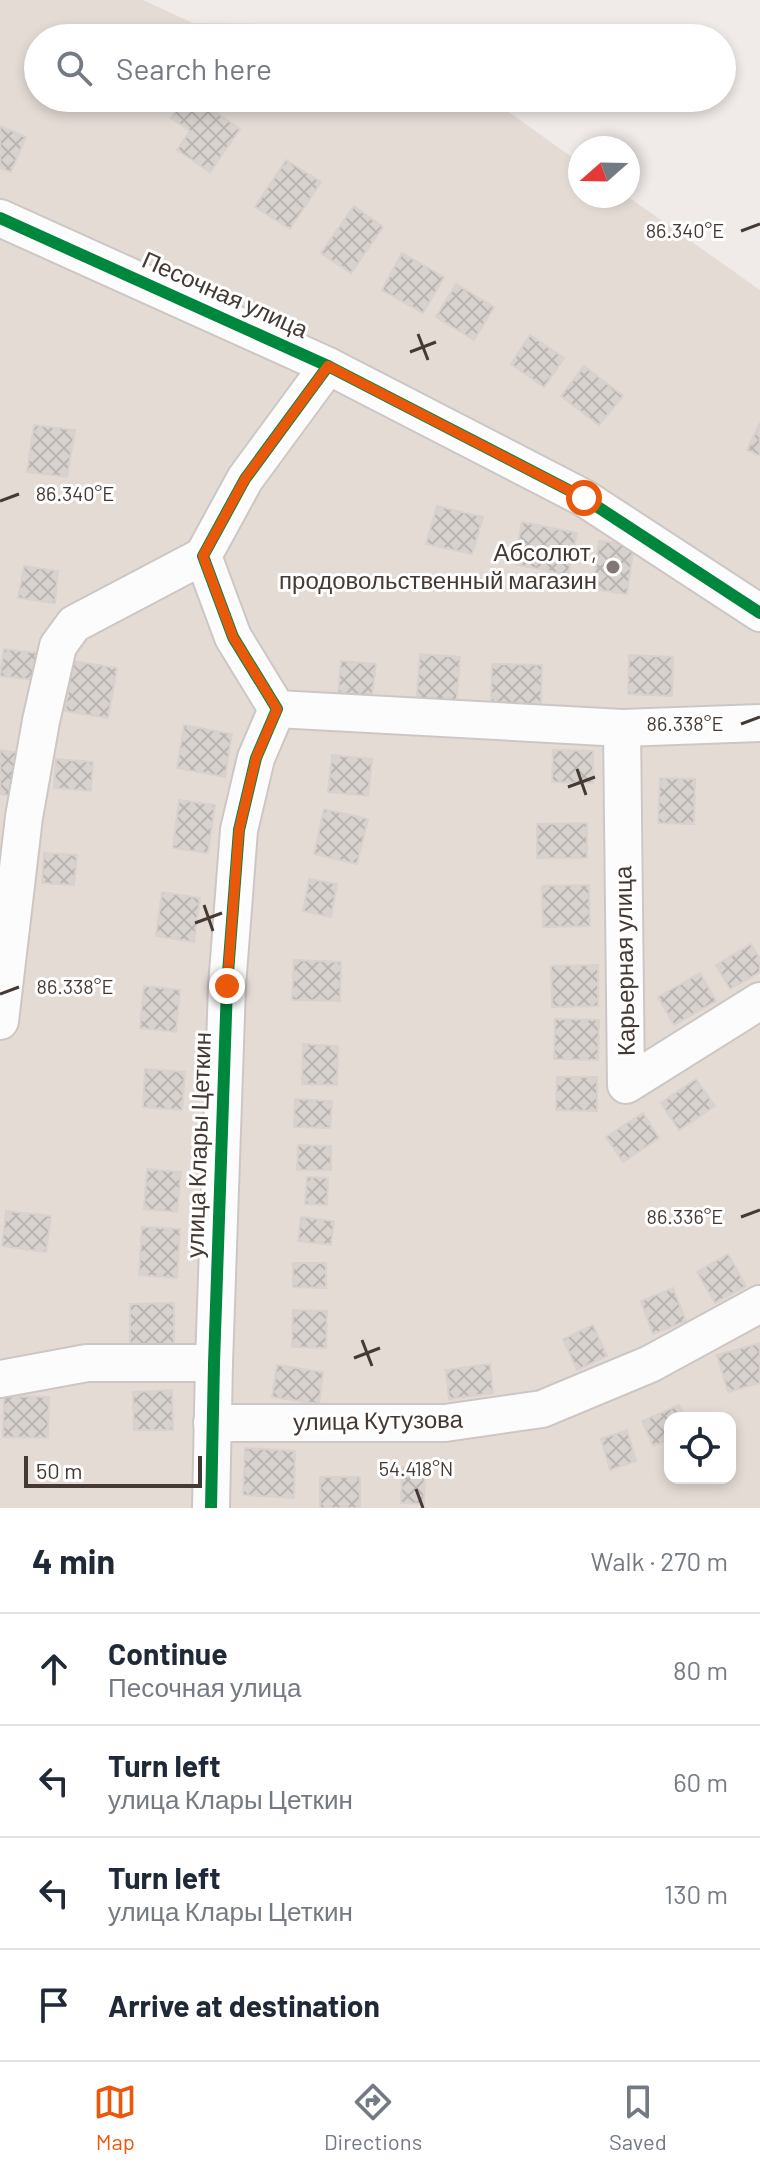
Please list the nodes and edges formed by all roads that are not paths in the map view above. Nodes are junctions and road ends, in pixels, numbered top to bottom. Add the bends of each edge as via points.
1 (0, 218) edge
2 (328, 366) junction
3 (203, 556) junction
4 (760, 613) edge
5 (277, 709) junction
6 (760, 723) edge
7 (622, 728) junction
8 (760, 1001) edge
9 (0, 1021) edge
10 (760, 1304) edge
11 (214, 1363) junction
12 (0, 1379) edge
13 (212, 1423) junction
14 (211, 1508) edge

1 - 2 street, Песочная улица
2 - 3 street via 245,479
2 - 4 street, Песочная улица via 584,498
3 - 5 street via 233,637
3 - 9 street via 74,624 58,646 24,817
5 - 7 street
5 - 11 street, улица Клары Цеткин via 256,758 239,830 227,986
6 - 7 street
7 - 8 street, Карьерная улица via 626,1085
10 - 13 street, улица Кутузова via 650,1364 542,1409 445,1423
11 - 12 street via 87,1363
11 - 13 street, улица Клары Цеткин
13 - 14 street, улица Клары Цеткин

